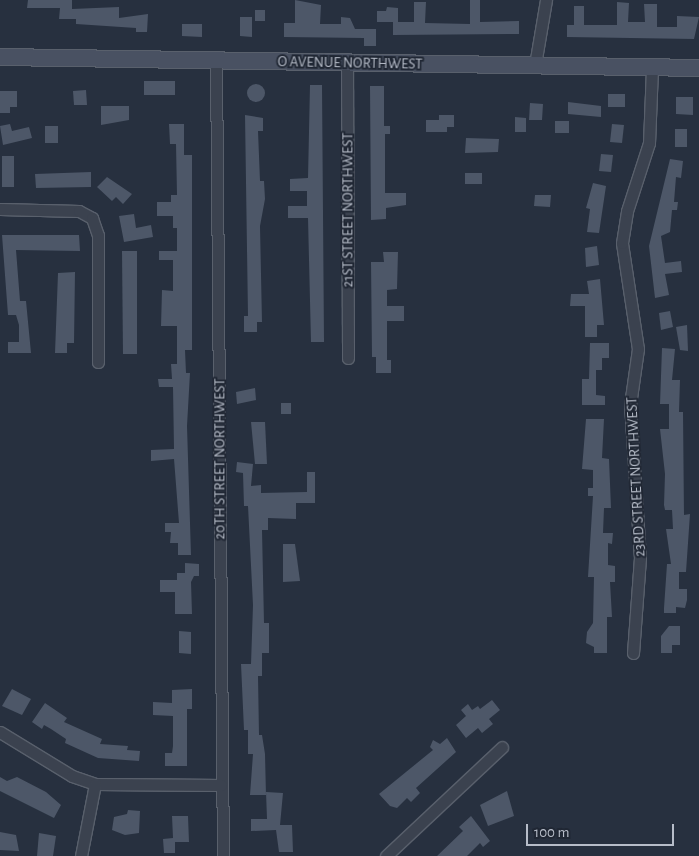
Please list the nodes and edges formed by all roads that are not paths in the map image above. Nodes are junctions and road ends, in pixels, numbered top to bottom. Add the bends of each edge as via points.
1 (546, 0) edge
2 (0, 57) edge
3 (216, 61) junction
4 (347, 62) junction
5 (535, 65) junction
6 (652, 68) junction
7 (699, 68) edge
8 (0, 209) edge
9 (348, 358) dead end
10 (98, 362) dead end
11 (633, 652) dead end
12 (0, 732) edge
13 (502, 748) dead end
14 (94, 784) junction
15 (221, 785) junction
16 (80, 856) edge
17 (223, 856) edge
18 (386, 856) edge

1 - 5 street
2 - 3 street, O AVENUE NORTHWEST
3 - 4 street, O AVENUE NORTHWEST
3 - 15 street, 20TH STREET NORTHWEST
4 - 5 street, O AVENUE NORTHWEST
4 - 9 street, 21ST STREET NORTHWEST
5 - 6 street, O AVENUE NORTHWEST
6 - 7 street, O AVENUE NORTHWEST
6 - 11 street, 23RD STREET NORTHWEST via 649,143 627,212 622,244 638,349 630,405 640,567
8 - 10 street via 79,210 92,218 98,235
12 - 14 street via 72,776
13 - 18 street
14 - 15 street
14 - 16 street
15 - 17 street, 20TH STREET NORTHWEST

